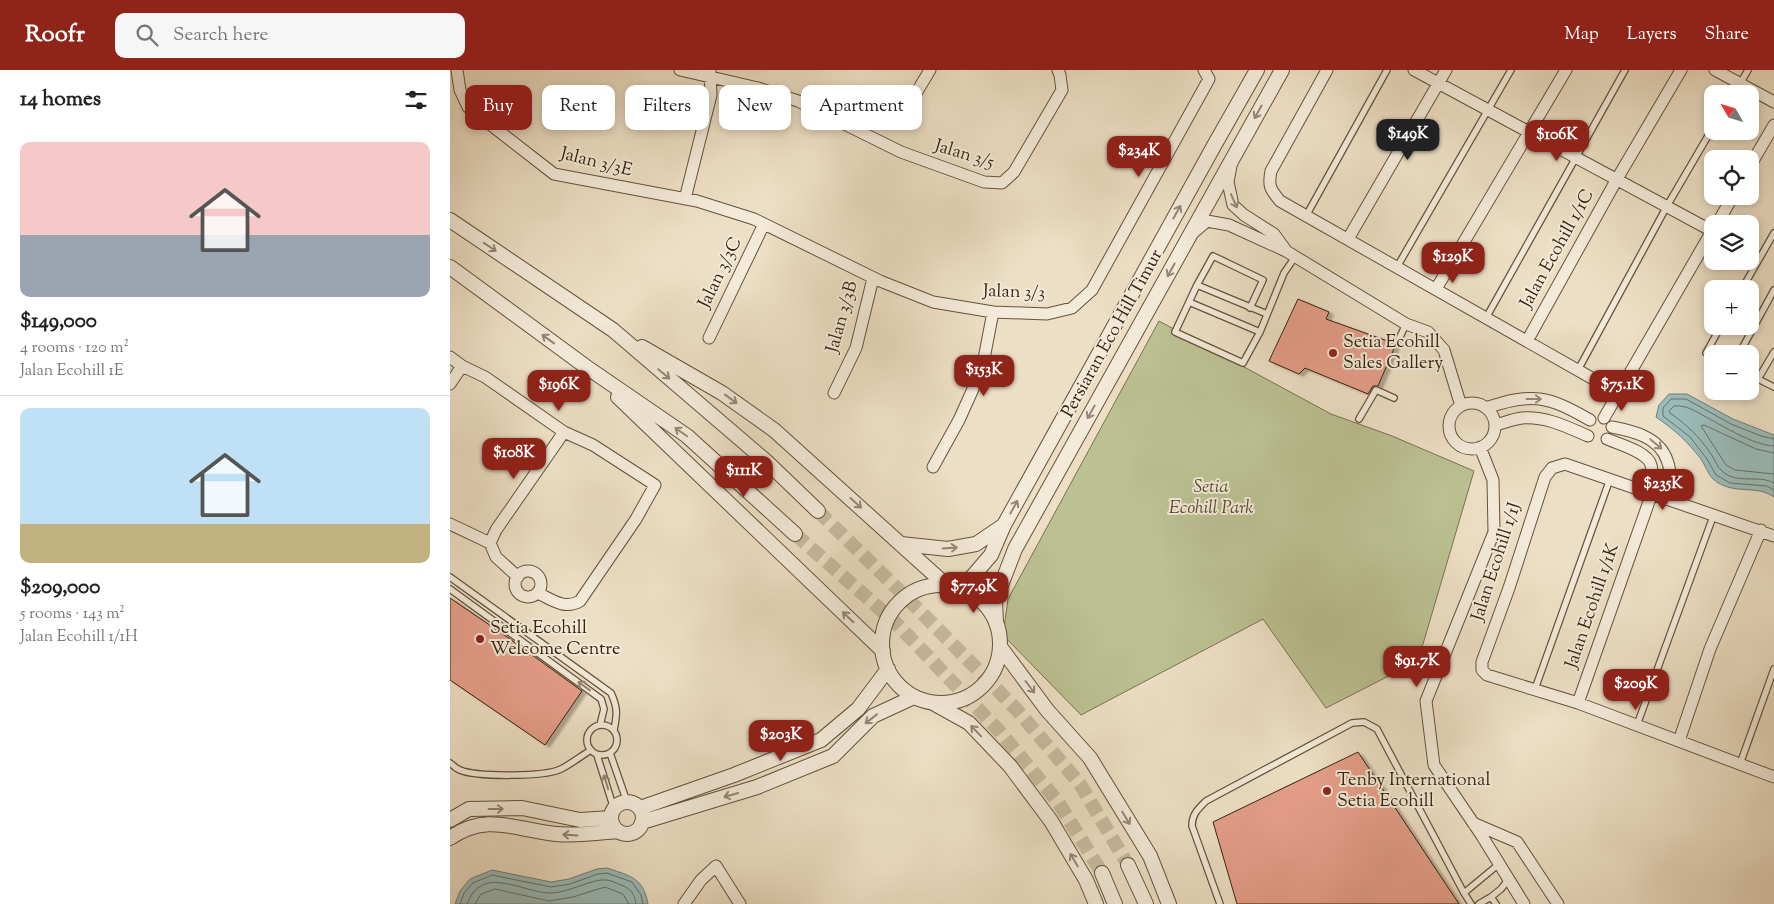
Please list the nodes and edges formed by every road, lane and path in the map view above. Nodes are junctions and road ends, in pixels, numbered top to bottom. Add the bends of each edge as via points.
1 (457, 70) edge
2 (680, 70) edge
3 (930, 70) edge
4 (1058, 70) edge
5 (1204, 70) edge
6 (1257, 70) edge
7 (1282, 70) edge
8 (1327, 70) edge
9 (1387, 70) edge
10 (1414, 70) edge
11 (1446, 70) edge
12 (1511, 70) edge
13 (1566, 70) edge
14 (1625, 70) edge
15 (1681, 70) edge
16 (1715, 70) edge
17 (1748, 70) edge
18 (711, 73) edge
19 (1438, 83) junction
20 (921, 85) edge
21 (1732, 85) edge
22 (1739, 85) edge
23 (1759, 97) edge
24 (1774, 102) edge
25 (1488, 110) junction
26 (1774, 125) edge
27 (1529, 131) junction
28 (1706, 140) edge
29 (1759, 151) edge
30 (1234, 154) junction
31 (1576, 157) junction
32 (1617, 179) junction
33 (685, 199) junction
34 (697, 202) joint
35 (1667, 206) junction
36 (1306, 216) junction
37 (450, 220) edge
38 (764, 224) junction
39 (1704, 227) edge
40 (1774, 233) edge
41 (1187, 240) junction
42 (1348, 240) junction
43 (1704, 245) edge
44 (1291, 254) junction
45 (450, 267) edge
46 (1396, 267) junction
47 (873, 278) junction
48 (1747, 280) edge
49 (1197, 285) junction
50 (1436, 289) junction
51 (1774, 290) edge
52 (1189, 302) junction
53 (1250, 308) junction
54 (992, 312) junction
55 (1267, 314) junction
56 (1486, 318) junction
57 (1406, 324) junction
58 (613, 330) junction
59 (1260, 332) junction
60 (709, 338) dead end
61 (1399, 338) dead end
62 (1528, 341) junction
63 (1743, 345) edge
64 (1774, 352) edge
65 (450, 357) edge
66 (462, 366) junction
67 (585, 366) junction
68 (1578, 370) junction
69 (1759, 377) edge
70 (1759, 380) edge
71 (450, 384) edge
72 (1774, 387) edge
73 (834, 393) dead end
74 (1618, 393) junction
75 (1394, 398) dead end
76 (1460, 406) junction
77 (1486, 408) junction
78 (1358, 419) dead end
79 (1590, 420) junction
80 (1608, 422) junction
81 (1495, 425) junction
82 (564, 432) junction
83 (1588, 436) junction
84 (1608, 439) junction
85 (1480, 447) junction
86 (933, 468) dead end
87 (1610, 479) junction
88 (1652, 493) junction
89 (1672, 500) junction
90 (818, 511) tunnel mouth
91 (1714, 514) junction
92 (450, 524) edge
93 (1004, 525) junction
94 (1761, 530) junction
95 (796, 534) tunnel mouth
96 (1774, 536) edge
97 (490, 543) junction
98 (901, 544) junction
99 (450, 577) edge
100 (518, 577) junction
101 (952, 587) junction
102 (450, 589) edge
103 (538, 593) junction
104 (996, 623) junction
105 (1000, 648) junction
106 (883, 651) junction
107 (888, 669) junction
108 (1774, 669) edge
109 (1534, 689) junction
110 (914, 697) junction
111 (933, 703) junction
112 (1578, 703) junction
113 (600, 725) junction
114 (1637, 725) junction
115 (614, 730) junction
116 (1679, 741) junction
117 (591, 750) junction
118 (610, 753) junction
119 (597, 755) junction
120 (450, 763) edge
121 (1740, 764) junction
122 (1774, 777) edge
123 (627, 802) junction
124 (640, 808) junction
125 (613, 813) junction
126 (450, 820) edge
127 (642, 822) junction
128 (1473, 823) junction
129 (618, 831) junction
130 (450, 838) edge
131 (1499, 864) junction
132 (1128, 865) tunnel mouth
133 (1102, 873) tunnel mouth
134 (1508, 880) junction
135 (1464, 893) junction
136 (1492, 897) junction
137 (684, 904) edge
138 (740, 904) edge
139 (1096, 904) edge
140 (1115, 904) edge
141 (1146, 904) edge
142 (1169, 904) edge
143 (1220, 904) edge
144 (1471, 904) edge
145 (1479, 904) edge
146 (1496, 904) edge
147 (1524, 904) edge
148 (1558, 904) edge

1 - 33 street, Jalan 3/3E via 460,90 468,107 554,174
2 - 18 street
3 - 20 street
4 - 18 street, Jalan 3/5 via 1062,90 1014,172 1002,183 984,182 945,169 901,152 798,101
5 - 54 street, Jalan 3/3 via 1209,79 1092,290 1072,308 1047,314
93 -> 6 street, Persiaran Eco Hill Timur
7 -> 30 street, Persiaran Eco Hill Timur
8 - 36 street via 1271,171 1269,183 1280,201
9 - 36 lane
10 - 19 street
11 - 19 street
12 - 25 lane
13 - 27 street
14 - 31 lane
15 - 32 street, Jalan Ecohill 1/1C
16 - 21 street
17 - 22 lane
18 - 33 street via 711,94
19 - 25 street
19 - 42 street
23 - 24 street
25 - 27 street
25 - 46 lane
26 - 29 street
27 - 31 street
27 - 50 street
28 - 35 lane
30 - 41 street, Persiaran Eco Hill Timur
30 -> 44 street via 1228,182 1233,205 1274,234
31 - 32 street
31 - 56 lane
32 - 35 street
32 - 62 street, Jalan Ecohill 1/1C
33 - 34 street, Jalan 3/3E
34 - 38 street, Jalan 3/3
35 - 39 street
35 - 68 lane
36 - 42 street
37 -> 58 street
38 - 47 street, Jalan 3/3
38 - 60 street, Jalan 3/3C
40 - 48 lane
41 - 44 street via 1207,221 1218,222
41 -> 104 street, Persiaran Eco Hill Timur via 1015,549 995,601
42 - 46 street
43 - 74 street
44 - 55 lane
44 - 57 street
67 -> 45 street
46 - 50 street
47 - 54 street, Jalan 3/3 via 933,302
47 - 73 street, Jalan 3/3B via 856,348
49 - 52 lane
49 - 53 lane
49 - 53 lane via 1214,256 1263,280
50 - 56 street
51 - 63 lane
52 - 59 lane
52 - 59 lane via 1175,332 1244,363
53 - 55 lane
54 - 86 street via 982,369
55 - 59 lane
56 - 62 street
57 - 61 lane
57 - 76 street via 1428,332 1444,350
58 -> 90 street via 767,462
58 -> 98 street via 722,393 774,430
62 - 68 street
64 - 69 lane
65 - 66 street
66 - 71 street
66 - 82 street via 485,376
95 -> 67 street via 687,436
106 -> 67 street
68 - 74 street
70 - 72 lane
74 - 80 street
75 - 78 lane via 1376,390
76 - 77 street via 1474,403
76 - 85 street via 1451,416 1451,436 1460,446
77 -> 79 street via 1511,399 1539,398 1554,401
77 - 81 street
79 - 80 street via 1598,416
79 - 83 street via 1586,428
80 - 84 street via 1612,433
80 -> 89 street via 1652,440 1662,449 1668,462
81 - 83 street via 1520,418 1535,418
81 - 85 street via 1491,439
82 - 97 street
82 - 103 street via 593,445 655,485 636,519 580,601 566,606
83 - 84 street via 1599,443
84 - 88 street, Jalan Ecohill 1/1K via 1649,459
85 - 128 street via 1493,480 1494,532 1426,701 1434,765
87 - 88 street
87 - 109 lane
87 - 109 street, Jalan Ecohill 1/1J via 1565,464 1552,468 1538,494 1510,588 1482,662 1482,670 1487,675
88 - 89 street
88 - 112 street, Jalan Ecohill 1/1K
89 - 91 street
91 - 94 street
91 - 114 lane
92 - 97 street
98 -> 93 street via 948,550 976,544
93 - 101 street, Persiaran Eco Hill Timur via 992,555 972,577
94 - 96 street
94 - 116 street via 1710,650
97 - 100 street via 496,557
98 - 101 street
99 - 115 lane via 611,693 617,715
100 - 103 street via 516,588 522,595 530,597
100 - 103 street via 527,572 535,574 541,580
101 - 104 street via 977,597
101 - 106 street via 931,586 903,600 892,612 884,630
113 -> 102 lane via 604,708 602,699
104 - 105 street
105 - 111 street via 992,674 983,686 970,696 952,702
105 -> 142 street via 1047,710 1090,758 1150,856
106 - 107 street
107 - 110 street via 899,686
107 - 124 street via 858,709 821,740
108 - 121 lane
109 - 112 street
110 - 111 street
110 -> 127 street via 873,716 833,756 757,787
139 -> 111 street via 1086,880 1051,821 1010,766 969,724
112 - 114 street
113 - 115 lane
113 - 117 lane via 589,733 587,742
114 - 116 street
115 - 118 lane via 618,740
116 - 121 street
117 - 119 lane
117 - 120 lane via 561,769 528,776 474,773 460,770
118 - 119 lane
118 - 123 lane
125 -> 119 lane
121 - 122 street
123 - 124 street
123 - 125 street
124 - 127 street
126 -> 125 street via 469,809 522,808 580,820
125 - 129 street via 612,823
127 - 129 street via 632,833
128 - 131 street
128 - 148 street via 1517,842
129 -> 130 street via 579,836 488,823 458,832
131 - 134 street
131 - 135 lane
132 - 141 street
133 - 140 street
134 - 136 lane
134 - 147 street
135 - 143 lane via 1377,729 1358,722 1206,801 1196,811 1192,826
135 - 144 lane
136 - 145 lane
136 - 146 lane
137 - 138 street via 716,866

